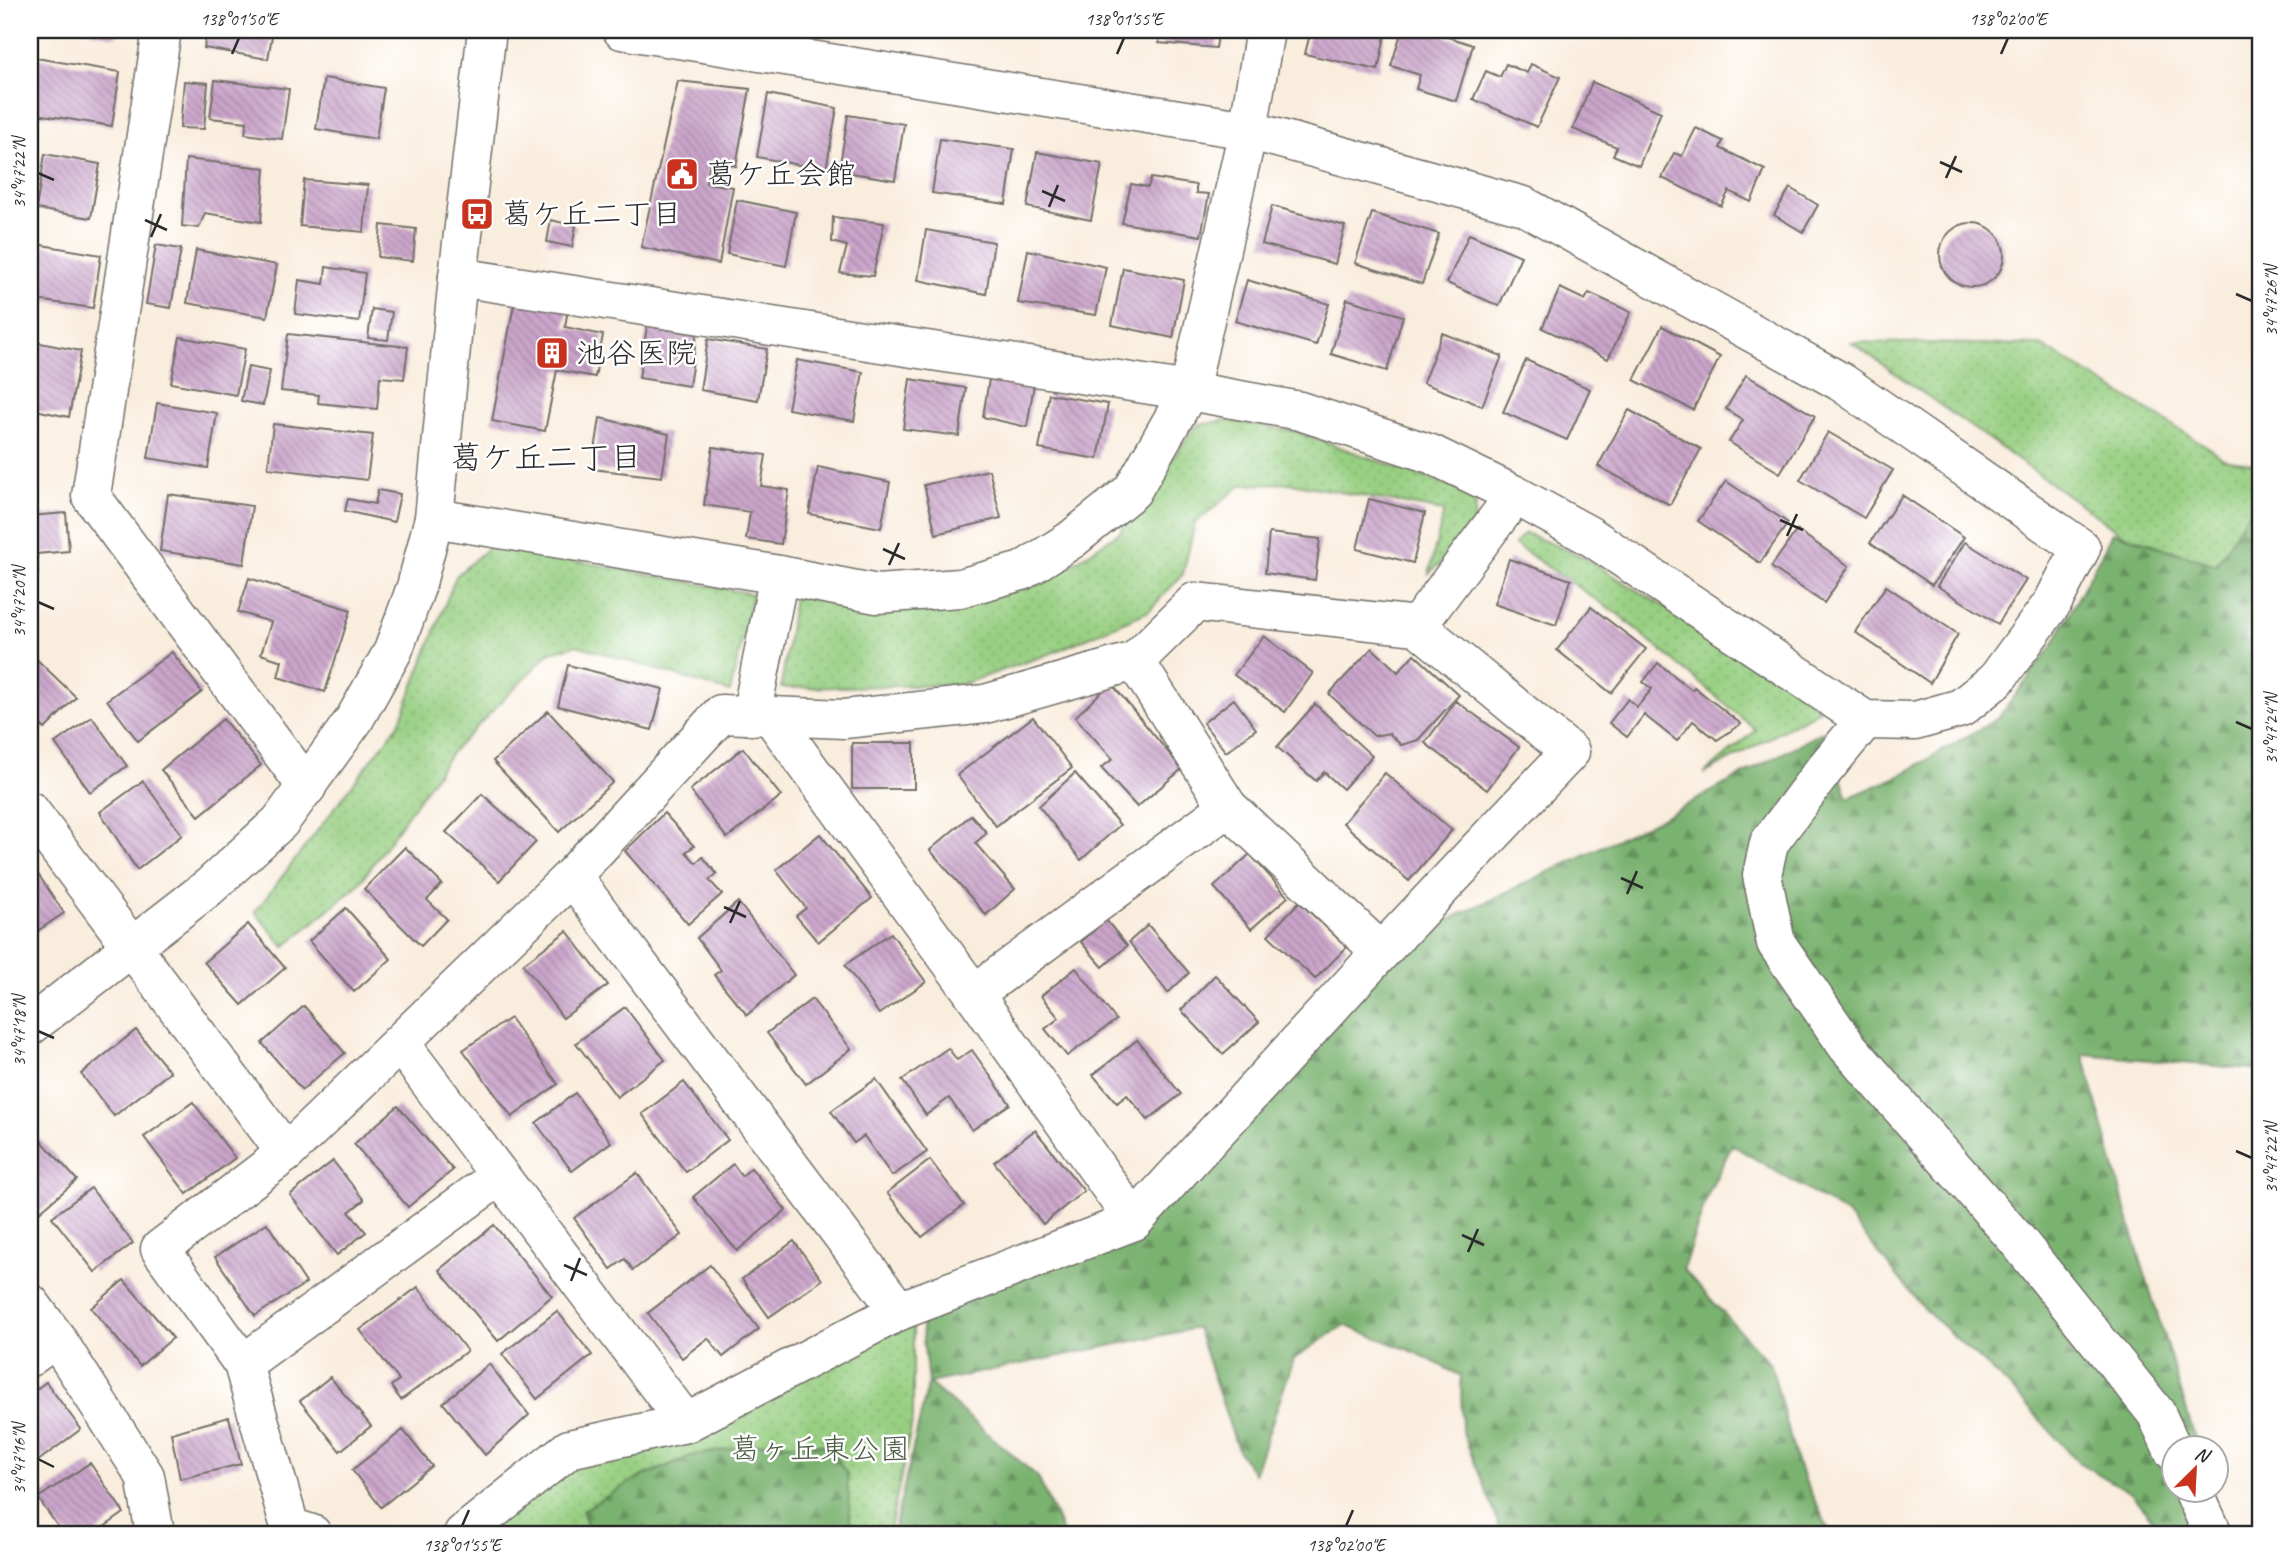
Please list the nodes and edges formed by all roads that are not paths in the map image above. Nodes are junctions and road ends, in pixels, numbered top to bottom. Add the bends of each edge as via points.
1 (162, 30) edge
2 (487, 30) edge
3 (622, 30) edge
4 (1265, 30) edge
5 (1248, 130) junction
6 (458, 277) junction
7 (1189, 391) junction
8 (1515, 495) junction
9 (434, 518) junction
10 (779, 575) junction
11 (1417, 626) junction
12 (1135, 661) junction
13 (761, 716) junction
14 (1865, 720) junction
15 (307, 787) junction
16 (1228, 807) junction
17 (30, 811) edge
18 (572, 876) junction
19 (132, 948) junction
20 (1381, 952) junction
21 (974, 994) junction
22 (30, 1026) edge
23 (400, 1043) junction
24 (286, 1153) junction
25 (498, 1177) junction
26 (1134, 1221) junction
27 (30, 1303) edge
28 (899, 1311) junction
29 (43, 1348) edge
30 (243, 1364) junction
31 (686, 1423) junction
32 (2166, 1434) edge
33 (2199, 1504) edge
34 (155, 1534) edge
35 (312, 1534) edge
36 (463, 1534) edge
37 (2213, 1534) edge

1 - 15 street via 91,496
2 - 6 street
3 - 5 street
4 - 5 street
5 - 7 street
5 - 14 street via 1524,206 1841,382 2081,548 2053,602 1996,680 1970,701 1961,708 1915,721
6 - 7 street
6 - 9 street
7 - 8 street via 1300,411 1431,454
7 - 10 street via 1132,491 1072,540 1022,571 960,588 877,594
8 - 11 street
8 - 14 street via 1590,536
9 - 10 street
9 - 15 street via 393,651 355,720
10 - 13 street
11 - 12 street via 1195,602
11 - 20 street via 1570,752
12 - 13 street via 985,704 844,719
12 - 16 street
13 - 18 street via 721,714
13 - 21 street
14 - 32 street via 1769,843 1762,875 1776,943 1847,1045 2017,1240 2156,1413
15 - 19 street via 280,822
16 - 20 street
16 - 21 street
17 - 19 street
18 - 23 street
18 - 28 street
19 - 22 street
19 - 24 street
20 - 26 street
21 - 26 street
23 - 24 street
23 - 25 street
24 - 30 street via 160,1248
25 - 30 street
25 - 31 street
26 - 28 street
27 - 29 street
28 - 31 street
29 - 34 street via 145,1476
30 - 35 street via 290,1527
31 - 36 street via 569,1449
33 - 37 street

